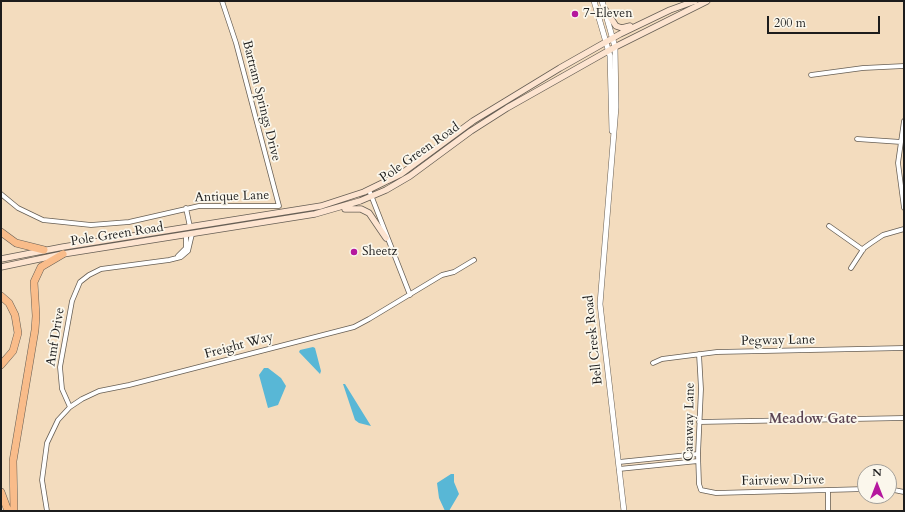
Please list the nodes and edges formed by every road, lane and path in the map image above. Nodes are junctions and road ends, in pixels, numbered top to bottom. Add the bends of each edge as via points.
1 (222, 1) edge
2 (594, 1) edge
3 (602, 1) edge
4 (695, 1) edge
5 (706, 1) edge
6 (604, 8) junction
7 (670, 10) junction
8 (613, 38) junction
9 (606, 42) junction
10 (615, 47) junction
11 (609, 51) junction
12 (904, 66) edge
13 (811, 75) dead end
14 (904, 121) edge
15 (857, 138) dead end
16 (900, 142) junction
17 (613, 143) junction
18 (369, 190) junction
19 (1, 194) edge
20 (371, 197) junction
21 (279, 206) joint
22 (186, 208) junction
23 (904, 208) edge
24 (335, 210) junction
25 (829, 226) dead end
26 (190, 227) junction
27 (226, 228) junction
28 (904, 229) edge
29 (1, 232) edge
30 (187, 235) junction
31 (386, 238) junction
32 (44, 250) junction
33 (863, 250) junction
34 (63, 254) junction
35 (1, 259) edge
36 (474, 260) dead end
37 (1, 267) edge
38 (851, 268) dead end
39 (410, 295) junction
40 (1, 296) edge
41 (904, 348) edge
42 (699, 354) junction
43 (653, 363) dead end
44 (1, 365) edge
45 (70, 407) junction
46 (904, 418) edge
47 (699, 422) junction
48 (698, 454) junction
49 (698, 461) junction
50 (618, 462) junction
51 (619, 469) junction
52 (857, 489) edge
53 (701, 490) joint
54 (828, 490) junction
55 (1, 492) edge
56 (8, 511) edge
57 (14, 511) edge
58 (47, 511) edge
59 (624, 511) edge
60 (828, 511) edge

1 - 21 street, Bartram Springs Drive via 235,40
2 - 9 street, Bell Creek Road
3 - 6 street, Bell Creek Road
4 - 7 main road, Pole Green Road
5 - 10 main road, Pole Green Road
6 - 7 main road via 613,24 622,28
6 - 8 street, Bell Creek Road
7 - 8 main road, Pole Green Road
8 - 9 main road, Pole Green Road
8 - 10 street, Bell Creek Road
9 - 11 street, Bell Creek Road
9 - 18 main road, Pole Green Road via 494,107 406,170
10 - 11 main road, Pole Green Road
10 - 17 street, Bell Creek Road via 616,107
11 - 17 street, Bell Creek Road
11 - 20 main road, Pole Green Road via 487,120 410,176
12 - 13 street
14 - 16 street
15 - 16 street
16 - 23 street via 898,170
17 - 50 street, Bell Creek Road via 599,301
18 - 20 street
18 - 26 main road, Pole Green Road via 321,206
19 - 22 street, Antique Lane via 34,217 70,224 119,224
20 - 24 main road, Pole Green Road
20 - 31 street
21 - 22 street, Antique Lane
22 - 26 street, Antique Lane
24 - 27 main road, Pole Green Road
24 - 31 main road via 355,208 365,211 373,218
25 - 33 street
26 - 27 main road
26 - 30 main road
26 - 32 main road, Pole Green Road
27 - 30 main road, Pole Green Road
28 - 33 street via 877,238
29 - 32 highway via 16,243
30 - 34 main road, Pole Green Road
30 - 45 street, Amf Drive via 186,248 179,255 102,270 80,282 74,292 69,311 60,367 62,389
31 - 39 street
32 - 35 main road, Pole Green Road
33 - 38 street
34 - 37 main road, Pole Green Road
34 - 57 highway via 41,267 34,282 35,330 13,461
36 - 39 street, Freight Way via 454,272 442,275
39 - 45 street, Freight Way via 354,327 99,391
40 - 44 highway via 15,314 18,333 13,351
41 - 42 street, Pegway Lane
42 - 43 street, Pegway Lane via 662,359
42 - 47 street, Caraway Lane
45 - 58 street via 54,427 45,449 42,480
46 - 47 street
47 - 48 street, Caraway Lane
48 - 49 street, Caraway Lane
48 - 50 street
49 - 51 street
49 - 53 street, Caraway Lane
50 - 51 street, Bell Creek Road
51 - 59 street, Bell Creek Road
52 - 54 street, Fairview Drive
53 - 54 street, Fairview Drive via 712,493
54 - 60 street
55 - 56 highway

